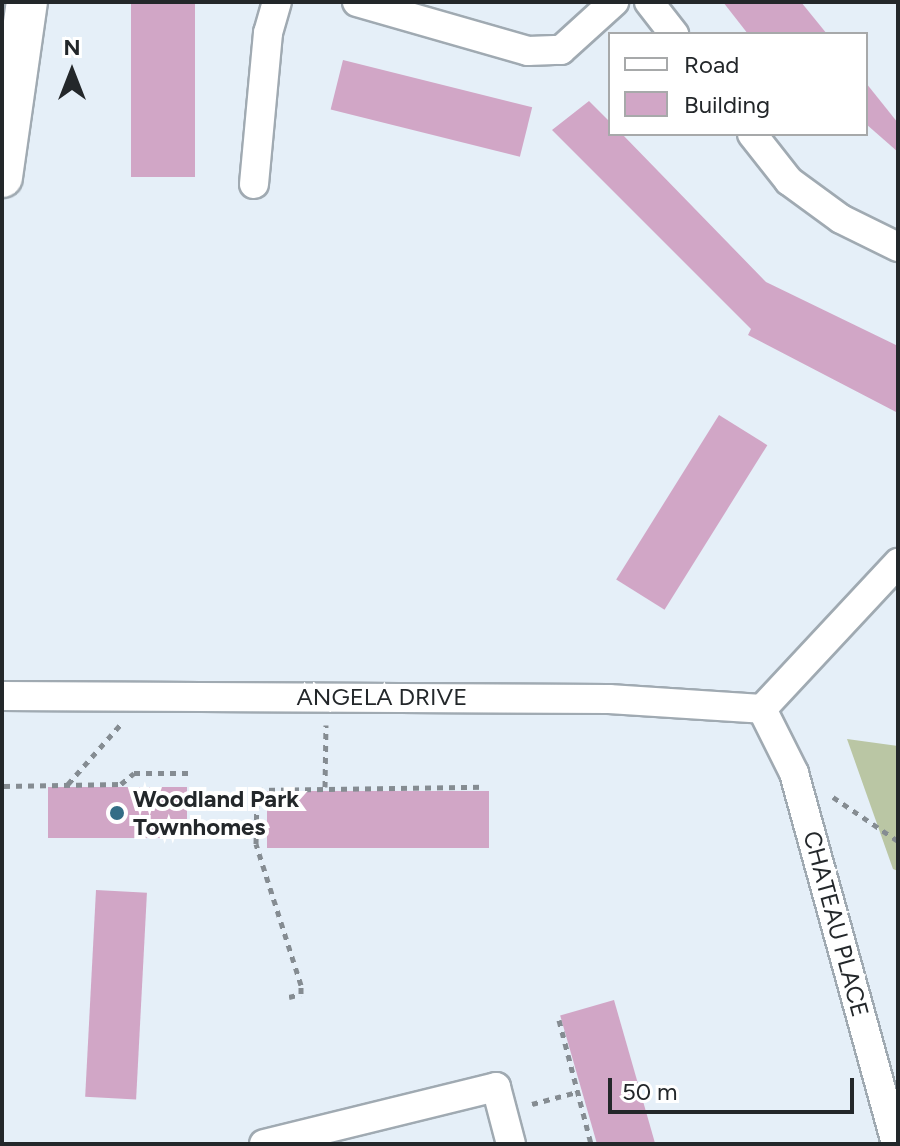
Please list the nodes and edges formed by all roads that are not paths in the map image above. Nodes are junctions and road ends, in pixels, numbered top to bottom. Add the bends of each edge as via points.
1 (27, 2) edge
2 (277, 2) edge
3 (357, 2) edge
4 (614, 2) edge
5 (649, 2) edge
6 (672, 32) edge
7 (754, 136) edge
8 (2, 177) edge
9 (254, 184) dead end
10 (898, 247) edge
11 (898, 563) edge
12 (2, 696) edge
13 (762, 709) junction
14 (264, 1144) edge
15 (511, 1144) edge
16 (896, 1144) edge

1 - 8 street
2 - 9 street via 268,33
3 - 4 street via 528,51 561,50
5 - 6 street
7 - 10 street via 789,181 841,219
11 - 13 street
12 - 13 street, ANGELA DRIVE via 609,699
13 - 16 street, CHATEAU PLACE via 794,773
14 - 15 street via 496,1087

